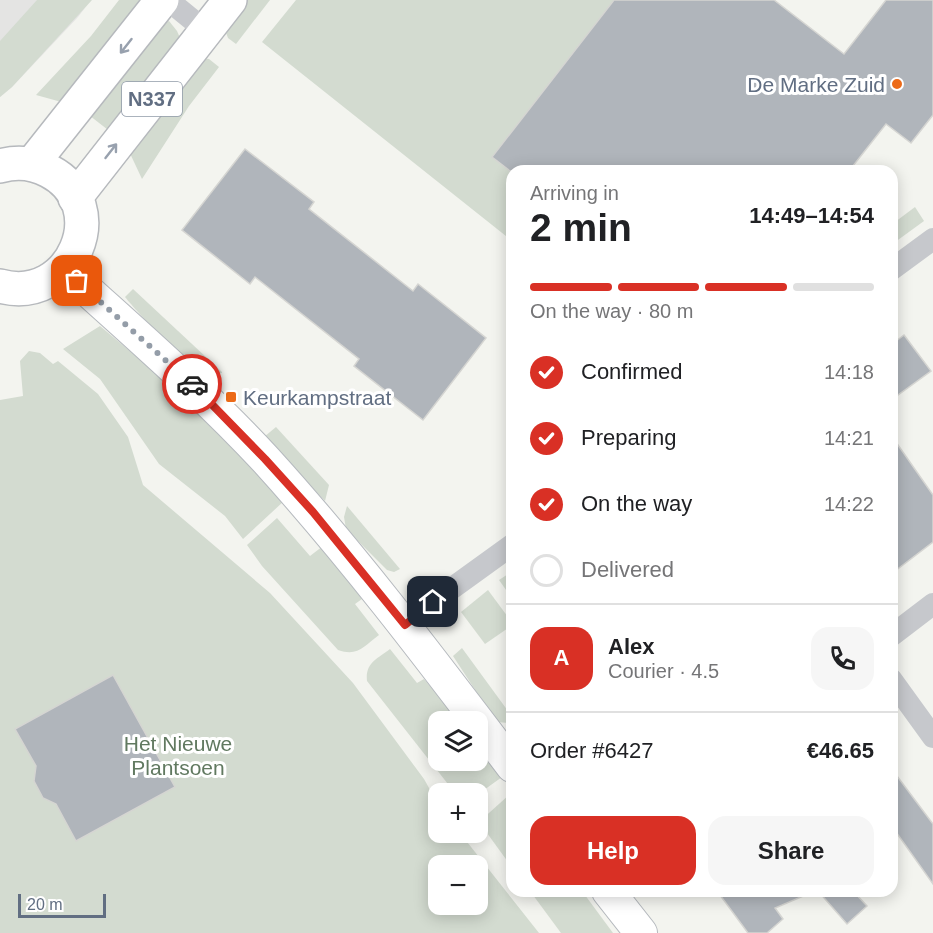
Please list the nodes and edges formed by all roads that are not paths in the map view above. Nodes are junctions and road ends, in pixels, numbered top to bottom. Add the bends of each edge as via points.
1 (162, 0) edge
2 (168, 0) edge
3 (230, 0) edge
4 (206, 31) junction
5 (32, 164) junction
6 (0, 166) edge
7 (75, 198) junction
8 (933, 239) edge
9 (898, 265) edge
10 (64, 269) junction
11 (3, 290) edge
12 (506, 549) edge
13 (933, 604) edge
14 (405, 625) junction
15 (898, 631) edge
16 (898, 689) edge
17 (933, 737) edge
18 (506, 758) edge
19 (613, 897) edge
20 (641, 933) edge

1 -> 5 main road, N337
2 - 4 street
3 - 4 main road, N337
7 -> 4 main road, N337
5 - 6 main road
5 - 7 main road via 62,179
7 - 10 main road via 82,222 81,235 78,248
8 - 9 street
10 - 11 main road via 38,286
10 - 14 street via 197,389 257,451
12 - 14 street
13 - 15 street
14 - 18 street
16 - 17 street
19 - 20 street

